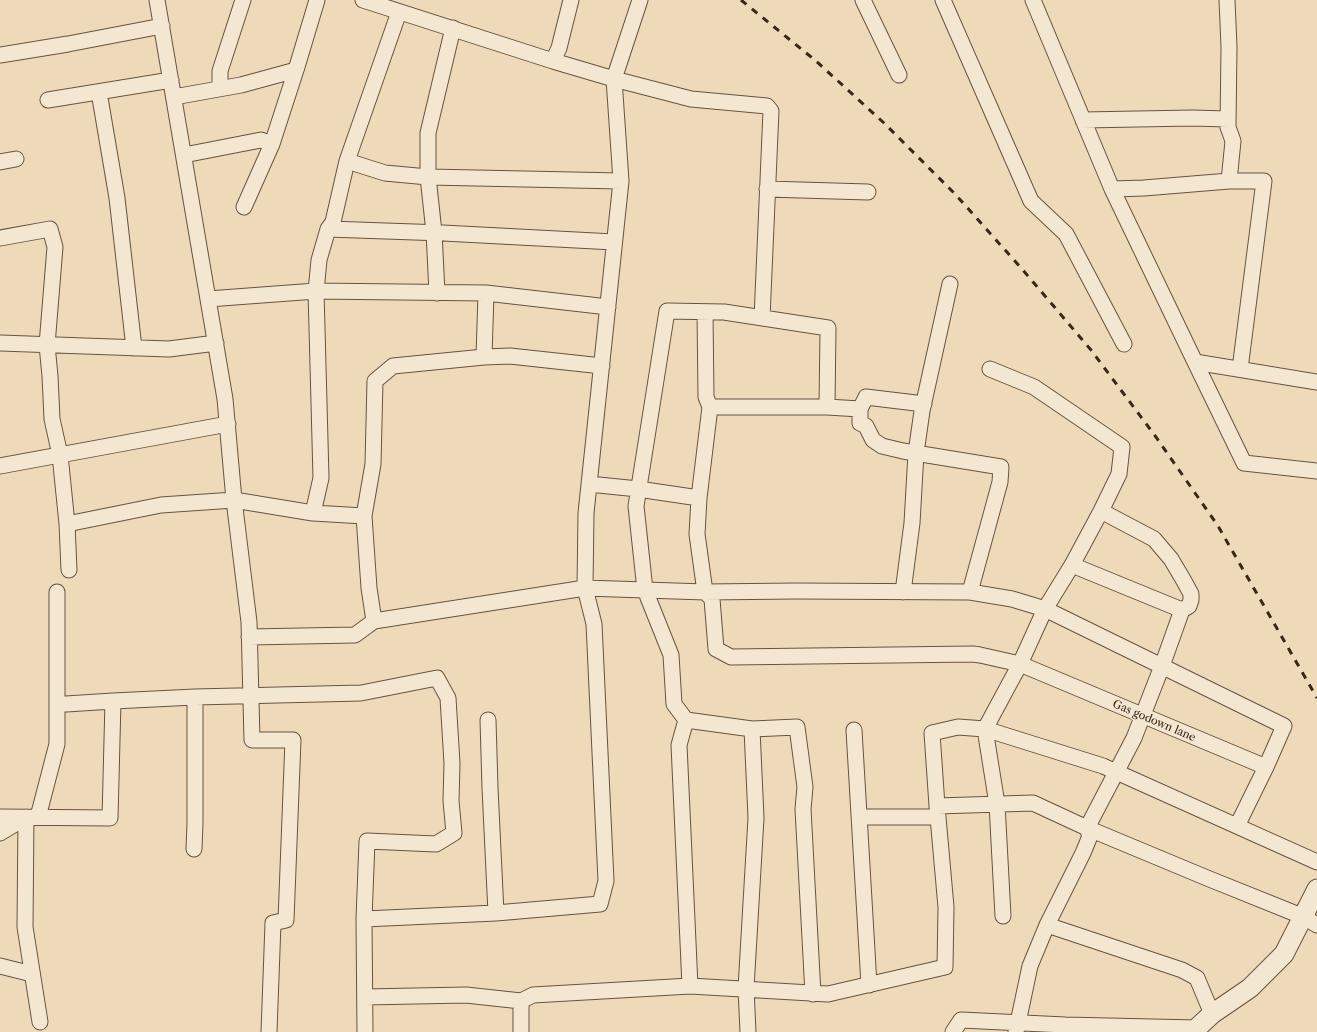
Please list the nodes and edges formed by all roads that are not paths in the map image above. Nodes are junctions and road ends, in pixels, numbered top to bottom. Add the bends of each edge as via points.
1 (157, 0) edge
2 (243, 0) edge
3 (317, 0) edge
4 (363, 0) edge
5 (571, 0) edge
6 (640, 0) edge
7 (863, 0) edge
8 (943, 0) edge
9 (1032, 0) edge
10 (1227, 0) edge
11 (382, 3) edge
12 (399, 12) junction
13 (162, 26) junction
14 (453, 28) junction
15 (0, 55) edge
16 (553, 61) junction
17 (296, 70) junction
18 (899, 75) dead end
19 (614, 78) junction
20 (171, 80) junction
21 (220, 88) junction
22 (99, 92) junction
23 (174, 97) junction
24 (48, 100) dead end
25 (1228, 119) junction
26 (1082, 120) junction
27 (272, 144) junction
28 (184, 155) junction
29 (16, 159) dead end
30 (347, 161) junction
31 (0, 162) edge
32 (428, 177) junction
33 (620, 181) junction
34 (1229, 181) junction
35 (767, 189) junction
36 (1112, 189) junction
37 (868, 192) dead end
38 (244, 206) dead end
39 (328, 229) junction
40 (434, 232) junction
41 (0, 238) edge
42 (614, 242) junction
43 (950, 284) dead end
44 (316, 290) junction
45 (437, 293) junction
46 (486, 293) junction
47 (208, 299) junction
48 (608, 307) junction
49 (705, 312) junction
50 (762, 318) junction
51 (0, 343) edge
52 (216, 343) junction
53 (1124, 344) dead end
54 (47, 345) junction
55 (134, 348) junction
56 (484, 357) junction
57 (1195, 362) junction
58 (602, 366) junction
59 (990, 369) dead end
60 (1240, 369) junction
61 (1317, 382) edge
62 (924, 404) junction
63 (710, 407) junction
64 (827, 407) junction
65 (860, 409) junction
66 (228, 424) junction
67 (916, 453) junction
68 (60, 455) junction
69 (0, 466) edge
70 (1317, 471) edge
71 (589, 484) junction
72 (638, 489) junction
73 (699, 498) junction
74 (234, 500) junction
75 (1102, 511) junction
76 (313, 512) junction
77 (364, 516) junction
78 (67, 524) junction
79 (1072, 565) junction
80 (69, 570) dead end
81 (585, 588) junction
82 (645, 590) junction
83 (57, 592) dead end
84 (705, 592) junction
85 (903, 592) junction
86 (970, 592) junction
87 (1045, 609) junction
88 (1182, 610) junction
89 (374, 621) junction
90 (249, 637) junction
91 (1020, 664) junction
92 (1162, 666) junction
93 (251, 695) junction
94 (195, 697) junction
95 (113, 701) junction
96 (66, 704) dead end
97 (1143, 716) junction
98 (488, 720) dead end
99 (686, 720) junction
100 (752, 729) junction
101 (985, 729) junction
102 (854, 730) dead end
103 (1266, 767) junction
104 (1117, 772) junction
105 (997, 804) junction
106 (937, 811) junction
107 (0, 817) edge
108 (860, 817) junction
109 (32, 818) junction
110 (1237, 826) junction
111 (1087, 828) junction
112 (0, 833) edge
113 (194, 849) dead end
114 (1317, 862) edge
115 (1317, 889) edge
116 (496, 913) junction
117 (1003, 916) dead end
118 (364, 920) junction
119 (1310, 921) edge
120 (1047, 925) junction
121 (0, 966) edge
122 (32, 974) junction
123 (868, 985) junction
124 (690, 986) junction
125 (746, 988) junction
126 (813, 994) junction
127 (364, 997) junction
128 (521, 1002) junction
129 (1212, 1014) junction
130 (40, 1022) dead end
131 (1016, 1027) edge
132 (1196, 1030) edge
133 (269, 1032) edge
134 (365, 1032) edge
135 (521, 1032) edge
136 (748, 1032) edge
137 (953, 1032) edge

1 - 13 street
2 - 21 street via 220,71
3 - 17 street
4 - 11 street
5 - 16 street via 559,48
6 - 19 street
7 - 18 street
8 - 53 street via 1031,201 1066,234
9 - 26 street
10 - 25 street
11 - 12 street
12 - 14 street
12 - 30 street
13 - 15 street
13 - 20 street
14 - 16 street
14 - 32 street via 428,133
16 - 19 street
17 - 21 street
17 - 27 street
19 - 33 street
19 - 35 street via 691,99 767,106 771,111
20 - 22 street
20 - 23 street
21 - 23 street
22 - 24 street
22 - 55 street via 117,198
23 - 28 street
25 - 26 street
25 - 34 street via 1233,141
26 - 36 street
27 - 28 street via 261,140
27 - 38 street
28 - 47 street
29 - 31 street
30 - 32 street via 385,173
30 - 39 street via 333,222
32 - 33 street
32 - 40 street
33 - 42 street
34 - 36 street
34 - 60 street via 1264,181
35 - 37 street
35 - 50 street
36 - 57 street
39 - 40 street
39 - 44 street via 319,260
40 - 42 street
40 - 45 street
41 - 54 street via 50,229 55,247
42 - 48 street
43 - 62 street
44 - 45 street
44 - 47 street
44 - 76 street via 321,478
45 - 46 street
46 - 48 street
46 - 56 street
47 - 52 street
48 - 58 street
49 - 50 street
49 - 63 street via 706,397
49 - 72 street via 667,311
50 - 64 street via 828,328
51 - 54 street
52 - 55 street via 169,349
52 - 66 street
54 - 55 street
54 - 68 street via 52,419
56 - 58 street via 510,356
56 - 77 street via 393,366 375,381 373,464
57 - 60 street
57 - 70 street via 1244,463
58 - 71 street
59 - 75 street via 1034,387 1122,447 1119,474
60 - 61 street
62 - 65 street via 866,397
62 - 67 street
63 - 64 street
63 - 73 street
64 - 65 street
65 - 67 street via 860,422 866,426 873,440 882,446
66 - 68 street
66 - 74 street
67 - 85 street via 912,523
67 - 86 street via 1001,466 1000,482
68 - 69 street
68 - 78 street
71 - 72 street
71 - 81 street
72 - 73 street
72 - 82 street via 636,506
73 - 84 street via 697,534
74 - 76 street
74 - 78 street via 161,505
74 - 90 street
75 - 79 street
75 - 88 street via 1154,539 1174,565 1191,594 1189,606
76 - 77 street
77 - 89 street
78 - 80 street
79 - 87 street
79 - 88 street
81 - 82 street
81 - 89 street
81 - 116 street via 594,624 606,881 600,904
82 - 84 street
82 - 99 street via 671,655 674,704
83 - 109 street via 57,744
84 - 85 street
84 - 91 street, Gas godown lane via 712,599 716,649 731,657 980,655
85 - 86 street
86 - 87 street via 1012,599
87 - 91 street
87 - 92 street
88 - 92 street
89 - 90 street via 355,635
90 - 93 street
91 - 97 street, Gas godown lane
91 - 101 street
92 - 97 street
92 - 103 street via 1284,726
93 - 94 street
93 - 118 street via 361,693 436,678 448,698 454,833 436,844 367,841
93 - 133 street via 252,740 293,740 286,920 273,923
94 - 95 street
94 - 113 street
95 - 96 street
95 - 109 street via 110,818
97 - 103 street, Gas godown lane
97 - 104 street
98 - 116 street
99 - 100 street
99 - 124 street via 679,745
100 - 125 street via 756,818
100 - 126 street via 797,727 805,787 803,809
101 - 104 street
101 - 105 street
101 - 106 street via 958,727 932,733
102 - 108 street
103 - 110 street
104 - 110 street
104 - 111 street
105 - 106 street
105 - 111 street via 1033,803
105 - 117 street
106 - 108 street
106 - 123 street via 946,907 945,967
107 - 109 street
108 - 123 street
109 - 112 street
109 - 122 street via 25,927
110 - 114 street
111 - 119 street
111 - 120 street via 1090,836
115 - 119 street
116 - 118 street
118 - 127 street
119 - 129 street via 1284,954 1250,988
120 - 129 street via 1182,970 1197,978
120 - 131 street via 1030,966
121 - 122 street
122 - 130 street
123 - 126 street via 828,994
124 - 125 street
124 - 128 street via 533,995
125 - 126 street
125 - 136 street
127 - 128 street via 466,995
127 - 134 street
128 - 135 street
129 - 132 street
131 - 132 street
131 - 137 street via 961,1020

